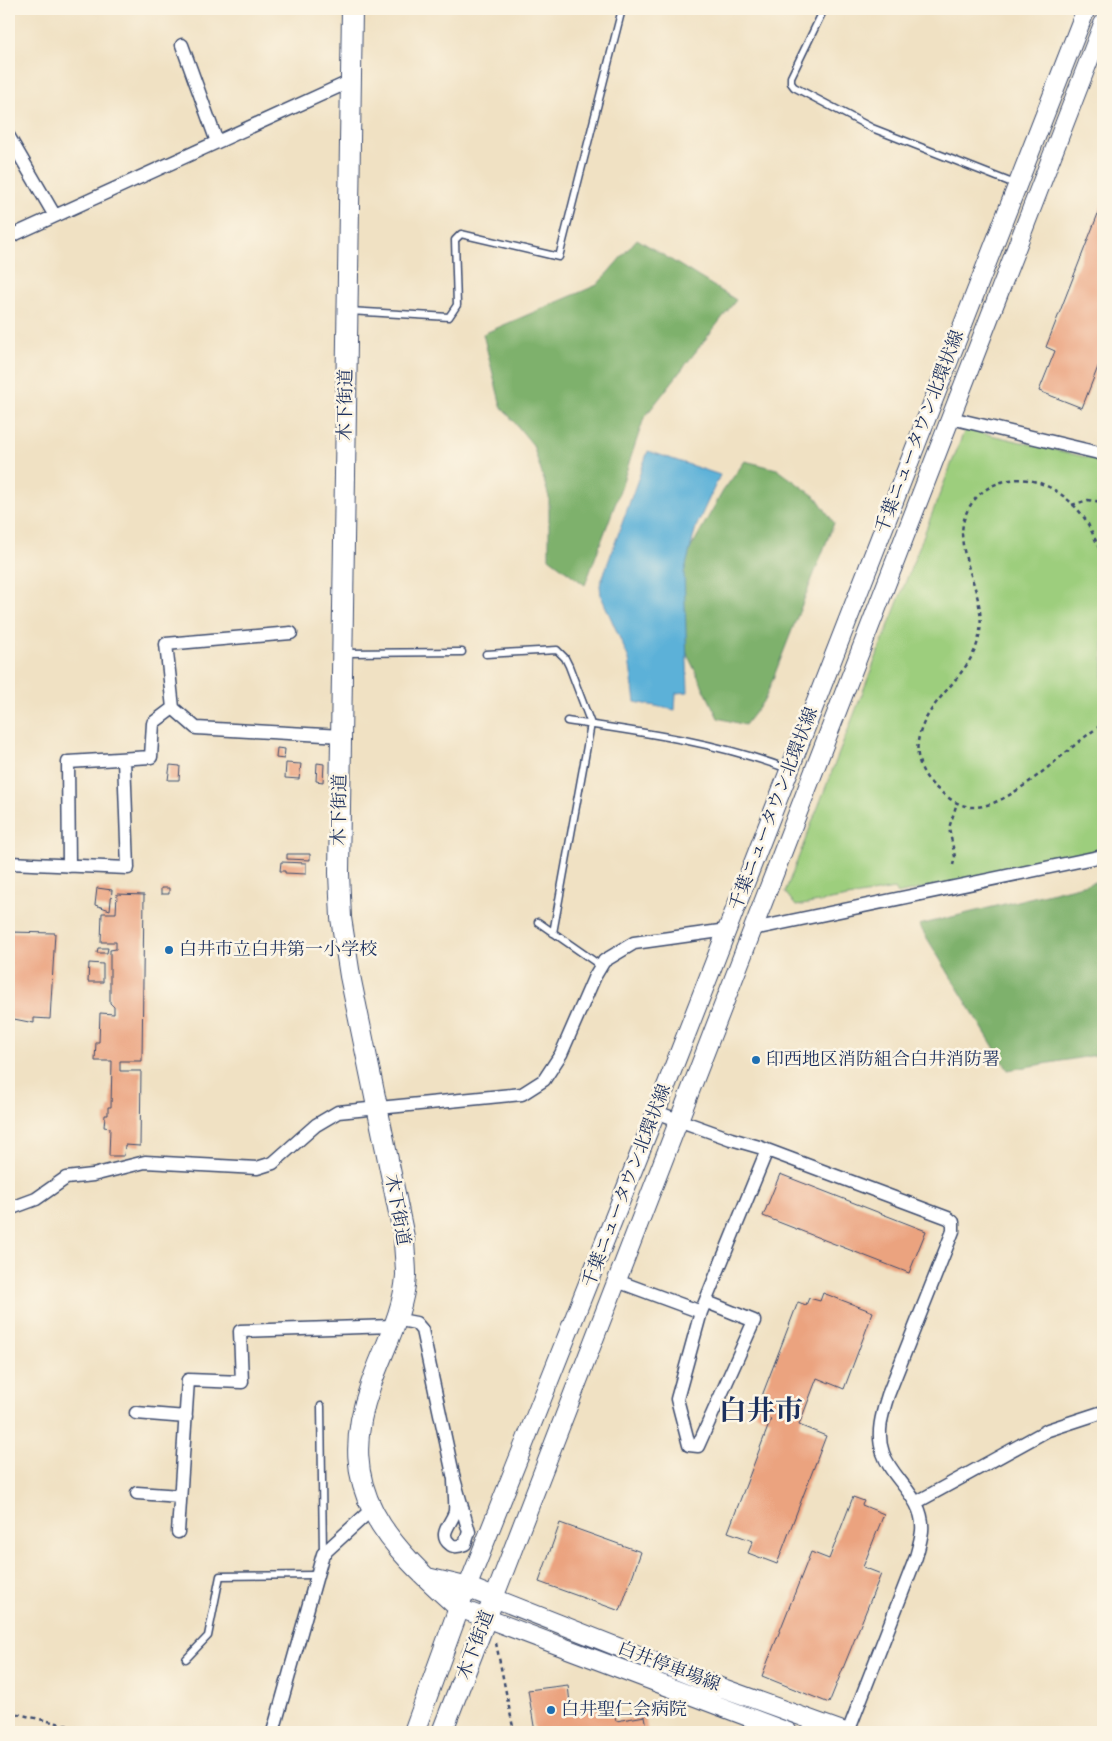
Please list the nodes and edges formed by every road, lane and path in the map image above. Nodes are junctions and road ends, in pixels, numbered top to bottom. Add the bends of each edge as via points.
1 (352, 9) edge
2 (622, 9) edge
3 (824, 9) edge
4 (1086, 9) edge
5 (1103, 24) edge
6 (182, 45) dead end
7 (351, 80) junction
8 (9, 137) edge
9 (217, 142) junction
10 (1017, 184) junction
11 (55, 216) junction
12 (9, 237) edge
13 (348, 310) junction
14 (951, 418) junction
15 (1103, 454) edge
16 (1103, 502) edge
17 (1072, 505) junction
18 (1103, 556) edge
19 (291, 633) dead end
20 (462, 652) dead end
21 (344, 653) junction
22 (486, 654) dead end
23 (172, 708) junction
24 (567, 721) dead end
25 (591, 724) junction
26 (1103, 724) edge
27 (342, 736) junction
28 (124, 759) junction
29 (789, 770) junction
30 (957, 803) junction
31 (1103, 856) edge
32 (9, 863) edge
33 (953, 865) dead end
34 (69, 866) junction
35 (538, 922) dead end
36 (753, 929) junction
37 (727, 930) junction
38 (553, 933) junction
39 (601, 966) junction
40 (377, 1108) junction
41 (656, 1112) junction
42 (679, 1120) junction
43 (767, 1150) junction
44 (9, 1210) edge
45 (617, 1281) junction
46 (704, 1307) junction
47 (394, 1322) junction
48 (321, 1406) dead end
49 (1103, 1412) edge
50 (136, 1413) dead end
51 (186, 1417) junction
52 (454, 1478) dead end
53 (137, 1493) dead end
54 (180, 1496) junction
55 (916, 1502) junction
56 (371, 1510) junction
57 (178, 1532) dead end
58 (323, 1554) junction
59 (317, 1575) junction
60 (425, 1578) junction
61 (468, 1588) junction
62 (494, 1598) junction
63 (459, 1608) junction
64 (486, 1618) junction
65 (496, 1643) dead end
66 (186, 1659) dead end
67 (9, 1712) edge
68 (96, 1732) edge
69 (273, 1732) edge
70 (414, 1732) edge
71 (442, 1732) edge
72 (514, 1732) edge
73 (788, 1732) edge
74 (846, 1732) edge

1 - 7 main road, 木下街道
2 - 13 lane via 559,257 461,234 455,240 458,305 449,318
3 - 10 lane via 791,77 794,87 872,128
4 - 10 main road, 千葉ニュータウン北環状線
5 - 14 main road, 千葉ニュータウン北環状線
6 - 9 street
7 - 9 street
7 - 13 main road, 木下街道
8 - 11 street
9 - 11 street
10 - 29 main road, 千葉ニュータウン北環状線
11 - 12 street
13 - 21 main road, 木下街道
14 - 15 street
14 - 36 main road, 千葉ニュータウン北環状線
16 - 17 path via 1088,500
17 - 18 path via 1085,520
17 - 30 path via 1044,484 1014,478 983,491 965,515 962,543 979,598 978,642 966,665 923,723 917,742 924,774 940,792
19 - 23 street via 166,644
20 - 21 lane
21 - 27 main road, 木下街道
22 - 25 lane via 557,650 569,666
23 - 27 street via 196,728
23 - 28 street via 152,723 151,756
24 - 25 lane
25 - 29 lane via 755,756
25 - 38 lane
26 - 30 path via 1009,796 974,807
27 - 40 main road, 木下街道 via 339,873 342,918 350,976
28 - 34 street via 68,762
28 - 34 street via 128,868
29 - 37 main road, 千葉ニュータウン北環状線
30 - 33 path via 949,828 955,857
31 - 36 street
32 - 34 street
35 - 38 lane
36 - 42 main road, 千葉ニュータウン北環状線
37 - 39 street via 634,942
37 - 41 main road, 千葉ニュータウン北環状線
38 - 39 lane
39 - 40 street via 561,1054 537,1085 522,1094
40 - 44 street via 338,1112 316,1124 273,1163 257,1168 145,1162 66,1178 36,1198
40 - 47 main road, 木下街道 via 404,1237 406,1276
41 - 42 street
41 - 61 main road, 千葉ニュータウン北環状線
42 - 43 street
42 - 45 main road, 千葉ニュータウン北環状線
43 - 46 street
43 - 55 street via 953,1222 953,1231 881,1420 883,1453
45 - 46 street
45 - 62 main road, 千葉ニュータウン北環状線
46 - 46 street via 754,1321 698,1446 688,1445 677,1399
47 - 51 street via 240,1331 242,1382 188,1380
47 - 52 street via 416,1323 422,1330
47 - 56 main road, 木下街道 via 369,1389 361,1422 360,1468
48 - 58 lane
49 - 55 street via 1048,1430
50 - 51 street
51 - 54 street
53 - 54 street
54 - 57 street
55 - 74 street via 922,1529 916,1557
56 - 58 street
56 - 60 main road, 木下街道 via 394,1546
58 - 59 street
59 - 66 lane via 220,1576 208,1636
59 - 69 street
60 - 61 main road, 木下街道
60 - 63 main road, 木下街道
61 - 62 main road, 木下街道
61 - 63 main road, 千葉ニュータウン北環状線
62 - 64 main road, 木下街道
62 - 74 main road, 白井停車場線 via 709,1683
63 - 64 main road, 白井停車場線
63 - 70 main road, 木下街道
64 - 71 main road, 木下街道
64 - 73 main road, 白井停車場線
65 - 72 path
67 - 68 path

